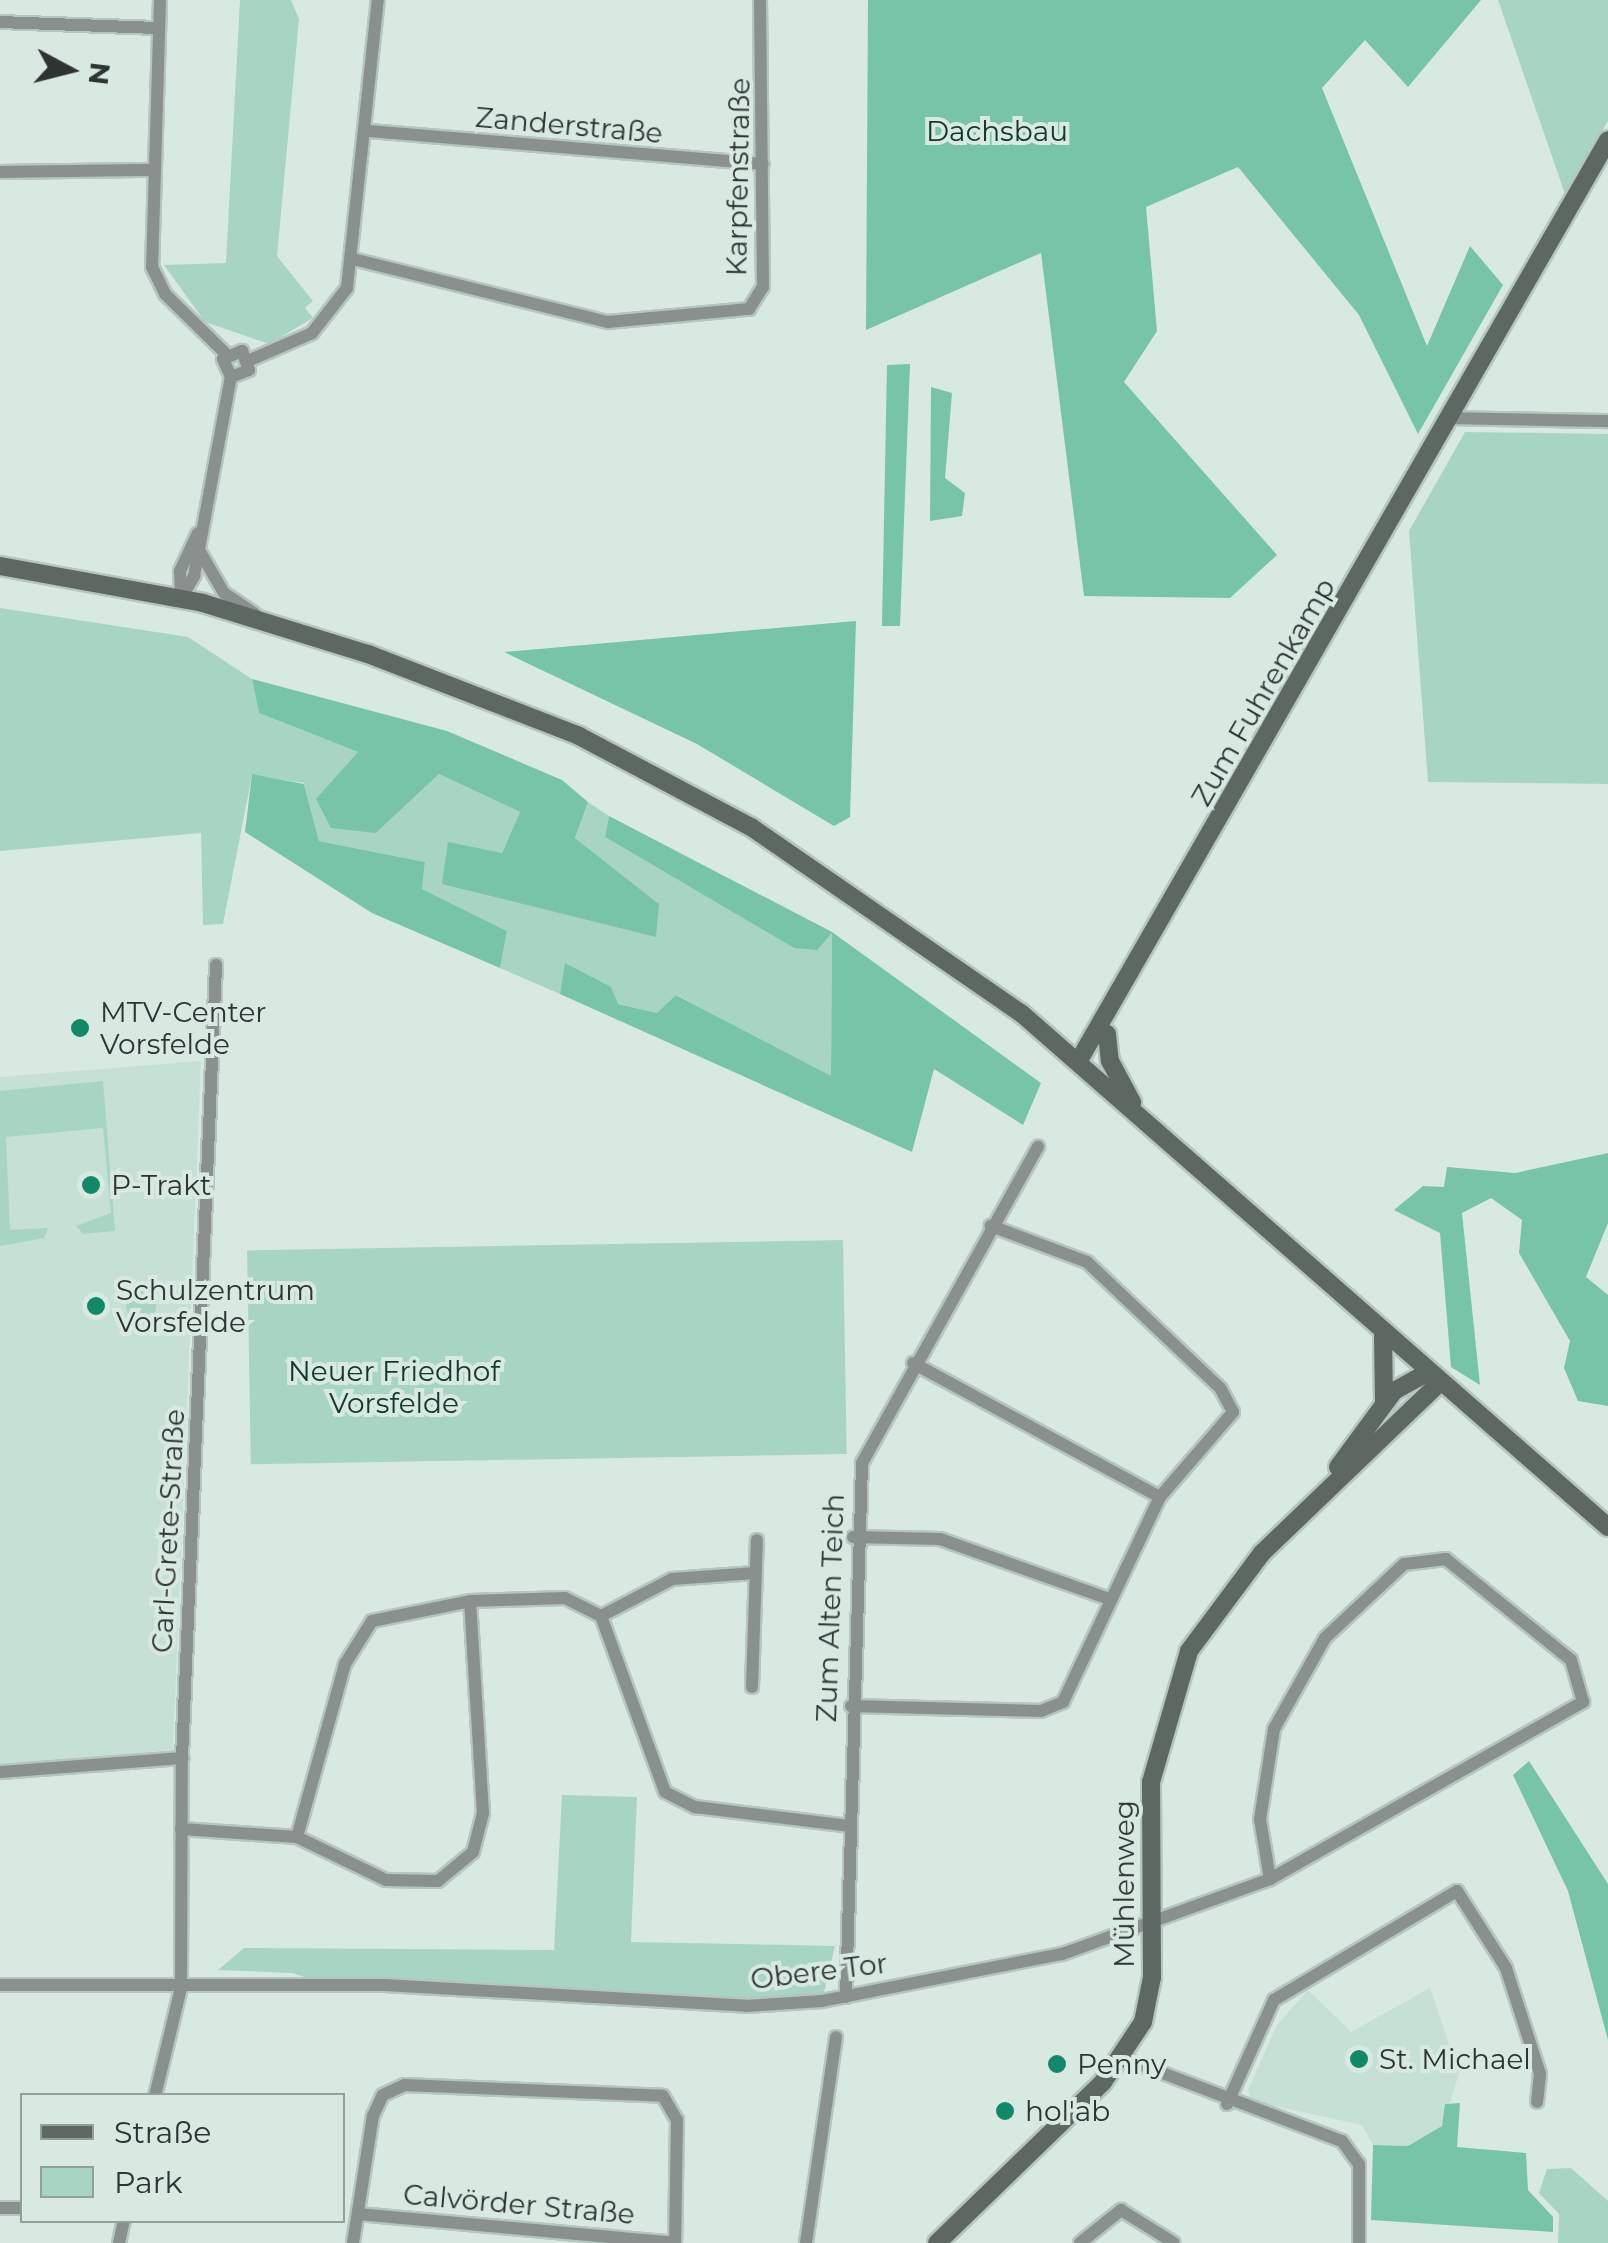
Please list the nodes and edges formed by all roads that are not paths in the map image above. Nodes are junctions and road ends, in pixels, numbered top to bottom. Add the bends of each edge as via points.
1 (160, 0) edge
2 (378, 0) edge
3 (760, 0) edge
4 (0, 22) edge
5 (159, 28) junction
6 (370, 131) junction
7 (1608, 140) edge
8 (763, 164) junction
9 (152, 170) junction
10 (0, 172) edge
11 (356, 260) junction
12 (226, 354) junction
13 (250, 360) junction
14 (232, 377) junction
15 (1451, 418) junction
16 (1608, 422) edge
17 (199, 530) junction
18 (199, 550) junction
19 (0, 566) edge
20 (181, 598) junction
21 (266, 621) junction
22 (216, 965) dead end
23 (1121, 992) junction
24 (1107, 1034) junction
25 (1078, 1062) junction
26 (1143, 1120) junction
27 (1038, 1147) dead end
28 (991, 1226) junction
29 (1383, 1337) junction
30 (913, 1363) junction
31 (1431, 1380) junction
32 (1384, 1402) junction
33 (1319, 1495) junction
34 (1160, 1497) junction
35 (1608, 1526) edge
36 (853, 1537) junction
37 (756, 1540) dead end
38 (755, 1573) junction
39 (1107, 1598) junction
40 (470, 1600) junction
41 (601, 1616) junction
42 (752, 1687) dead end
43 (852, 1706) junction
44 (182, 1758) junction
45 (0, 1772) edge
46 (850, 1826) junction
47 (181, 1829) junction
48 (297, 1837) junction
49 (1270, 1879) junction
50 (1150, 1926) junction
51 (0, 1985) edge
52 (181, 1988) junction
53 (846, 1997) junction
54 (836, 2037) dead end
55 (1123, 2058) junction
56 (156, 2093) edge
57 (1537, 2102) dead end
58 (1227, 2104) junction
59 (358, 2214) junction
60 (353, 2243) edge
61 (675, 2243) edge
62 (806, 2243) edge
63 (937, 2243) edge
64 (1080, 2243) edge
65 (1174, 2243) edge
66 (1359, 2243) edge

1 - 5 street
2 - 6 street
3 - 8 street, Karpfenstraße
4 - 5 street
5 - 9 street
6 - 8 street, Zanderstraße
6 - 11 street
7 - 15 street, Zum Fuhrenkamp
8 - 11 street, Karpfenstraße via 762,287 736,313 608,322
9 - 10 street
9 - 12 street via 157,281
11 - 13 street via 333,313 312,333
12 - 13 street
12 - 14 street
13 - 14 street via 246,374
14 - 17 street
15 - 16 street
15 - 23 street, Zum Fuhrenkamp
17 - 18 street
17 - 20 street via 180,572
18 - 20 street
18 - 21 street via 224,593
19 - 20 street
20 - 21 street
21 - 25 street via 475,692 679,784 867,899
22 - 44 street, Carl-Grete-Straße
23 - 24 street, Zum Fuhrenkamp
23 - 25 street, Zum Fuhrenkamp via 1085,1036
24 - 25 street, Zum Fuhrenkamp
24 - 26 street via 1112,1067
25 - 26 street
26 - 29 street
27 - 28 street, Zum Alten Teich
28 - 30 street, Zum Alten Teich
28 - 34 street via 1087,1262 1231,1400 1227,1427
29 - 31 street
29 - 32 street
30 - 34 street
30 - 36 street, Zum Alten Teich via 862,1463
31 - 32 street, Mühlenweg
31 - 33 street, Mühlenweg
31 - 35 street
32 - 33 street, Mühlenweg
33 - 50 street, Mühlenweg via 1209,1618 1178,1678 1151,1782
34 - 39 street
36 - 39 street via 940,1538
36 - 43 street, Zum Alten Teich
37 - 38 street
38 - 41 street via 672,1579
38 - 42 street
39 - 43 street via 1071,1688 1053,1708
40 - 41 street via 564,1598
40 - 48 street via 372,1621 345,1664
40 - 48 street via 482,1760 474,1852 438,1881 386,1880
41 - 46 street via 665,1792 695,1807
43 - 46 street, Zum Alten Teich
44 - 45 street
44 - 47 street, Carl-Grete-Straße
46 - 53 street, Zum Alten Teich
47 - 48 street
47 - 52 street, Carl-Grete-Straße
49 - 49 street, Obere Tor via 1262,1773 1286,1700 1326,1638 1404,1564 1446,1559 1559,1644 1582,1679 1583,1702
49 - 50 street, Obere Tor
50 - 53 street, Obere Tor via 1062,1954
50 - 55 street, Mühlenweg via 1150,2002
51 - 52 street, Obere Tor
52 - 53 street, Obere Tor via 384,1985 746,2006
52 - 56 street, Carl-Grete-Straße
54 - 62 street
55 - 58 street
55 - 63 street, Mühlenweg
57 - 58 street via 1540,2074 1506,1968 1457,1891 1274,2000
58 - 66 street via 1330,2134 1352,2150 1362,2184
59 - 60 street
59 - 61 street, Calvörder Straße
59 - 61 street via 373,2116 383,2095 404,2086 650,2092 663,2096 677,2120
64 - 65 street via 1121,2210

